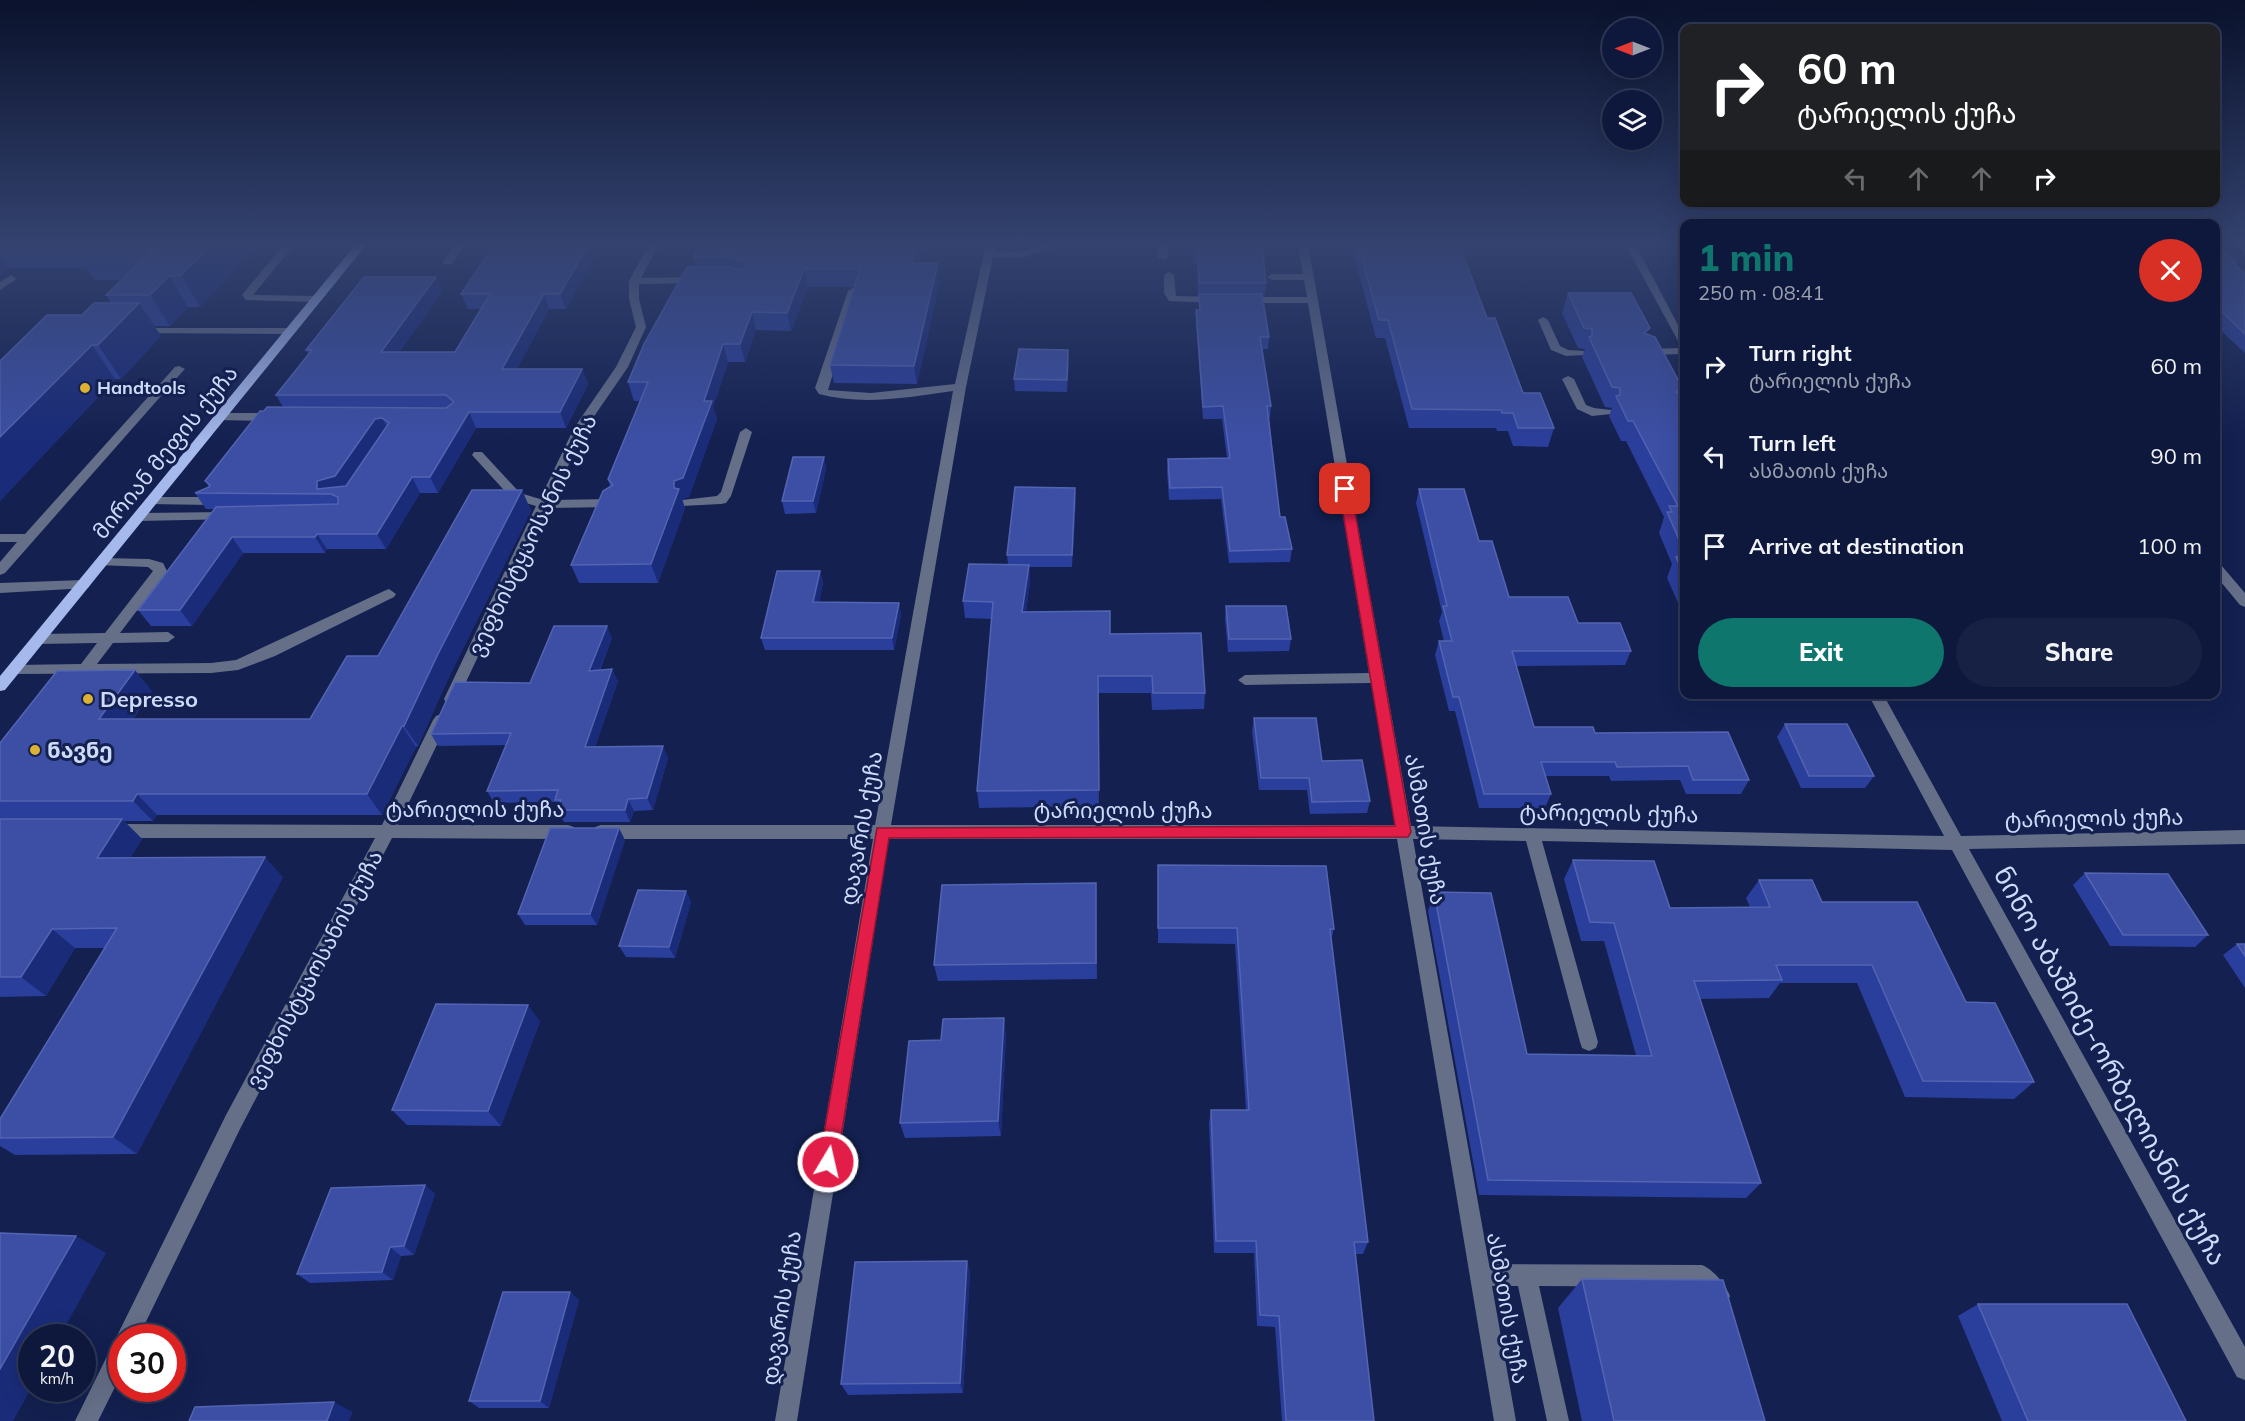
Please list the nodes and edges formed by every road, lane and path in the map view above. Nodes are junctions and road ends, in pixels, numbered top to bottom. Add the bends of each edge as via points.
1 (308, 310) edge
2 (637, 310) edge
3 (847, 310) edge
4 (976, 310) edge
5 (1314, 310) edge
6 (1665, 310) edge
7 (1543, 320) dead end
8 (130, 331) edge
9 (291, 331) junction
10 (1680, 338) edge
11 (1680, 351) edge
12 (1580, 352) edge
13 (1645, 352) edge
14 (179, 369) dead end
15 (1568, 379) dead end
16 (960, 387) junction
17 (1607, 412) dead end
18 (220, 417) junction
19 (292, 417) edge
20 (746, 432) dead end
21 (478, 455) dead end
22 (152, 501) junction
23 (212, 501) edge
24 (612, 503) edge
25 (687, 503) dead end
26 (544, 504) junction
27 (247, 516) edge
28 (139, 517) junction
29 (0, 538) edge
30 (28, 538) junction
31 (102, 562) junction
32 (0, 570) edge
33 (2220, 573) edge
34 (83, 585) junction
35 (0, 588) edge
36 (389, 594) dead end
37 (2245, 602) edge
38 (168, 637) dead end
39 (108, 638) junction
40 (38, 639) junction
41 (85, 669) junction
42 (14, 670) junction
43 (1378, 678) junction
44 (1245, 680) dead end
45 (0, 686) edge
46 (1878, 699) edge
47 (94, 831) edge
48 (387, 832) junction
49 (882, 832) junction
50 (1403, 832) junction
51 (1532, 834) junction
52 (2245, 837) edge
53 (1956, 843) junction
54 (1589, 1042) dead end
55 (1479, 1275) junction
56 (1526, 1275) junction
57 (1724, 1311) edge
58 (134, 1324) edge
59 (2245, 1369) edge
60 (108, 1376) edge
61 (86, 1421) edge
62 (786, 1421) edge
63 (1505, 1421) edge
64 (1558, 1421) edge

1 - 9 main road, მირიან მეფის ქუჩა
2 - 26 street, ვეფხისტყაოსანის ქუჩა via 641,327 622,367 580,428
3 - 16 street via 821,388 823,392 835,396 880,395
4 - 16 street, დავარის ქუჩა
5 - 43 street, ასმათის ქუჩა
6 - 10 street
7 - 12 street via 1555,348
8 - 9 street
9 - 18 main road, მირიან მეფის ქუჩა
11 - 13 street
14 - 30 street
15 - 17 street via 1581,407
16 - 49 street, დავარის ქუჩა
18 - 19 street
18 - 22 main road, მირიან მეფის ქუჩა
20 - 25 street via 727,493 721,500
21 - 26 street via 516,496
22 - 23 street
22 - 28 main road, მირიან მეფის ქუჩა
24 - 26 street
26 - 48 street, ვეფხისტყაოსანის ქუჩა
27 - 28 street
28 - 31 main road, მირიან მეფის ქუჩა
29 - 30 street
30 - 32 street
31 - 34 main road, მირიან მეფის ქუჩა
31 - 39 street via 149,563 160,571
33 - 37 street
34 - 35 street
34 - 40 main road, მირიან მეფის ქუჩა
36 - 41 street via 238,665
38 - 39 street
39 - 40 street
39 - 41 street
40 - 42 main road, მირიან მეფის ქუჩა
41 - 42 street
42 - 45 main road, მირიან მეფის ქუჩა
43 - 44 street
43 - 50 street, ასმათის ქუჩა
46 - 53 street, ნინო აბაშიძე-ორბელიანის ქუჩა
47 - 48 street, ტარიელის ქუჩა
48 - 49 street, ტარიელის ქუჩა
48 - 58 street, ვეფხისტყაოსანის ქუჩა via 233,1122
49 - 50 street, ტარიელის ქუჩა
49 - 62 street, დავარის ქუჩა
50 - 51 street, ტარიელის ქუჩა
50 - 55 street, ასმათის ქუჩა
51 - 53 street, ტარიელის ქუჩა
51 - 54 street
52 - 53 street, ტარიელის ქუჩა
53 - 59 street, ნინო აბაშიძე-ორბელიანის ქუჩა
55 - 56 street
55 - 63 street, ასმათის ქუჩა
56 - 57 street via 1702,1276 1716,1292
56 - 64 street
60 - 61 street

